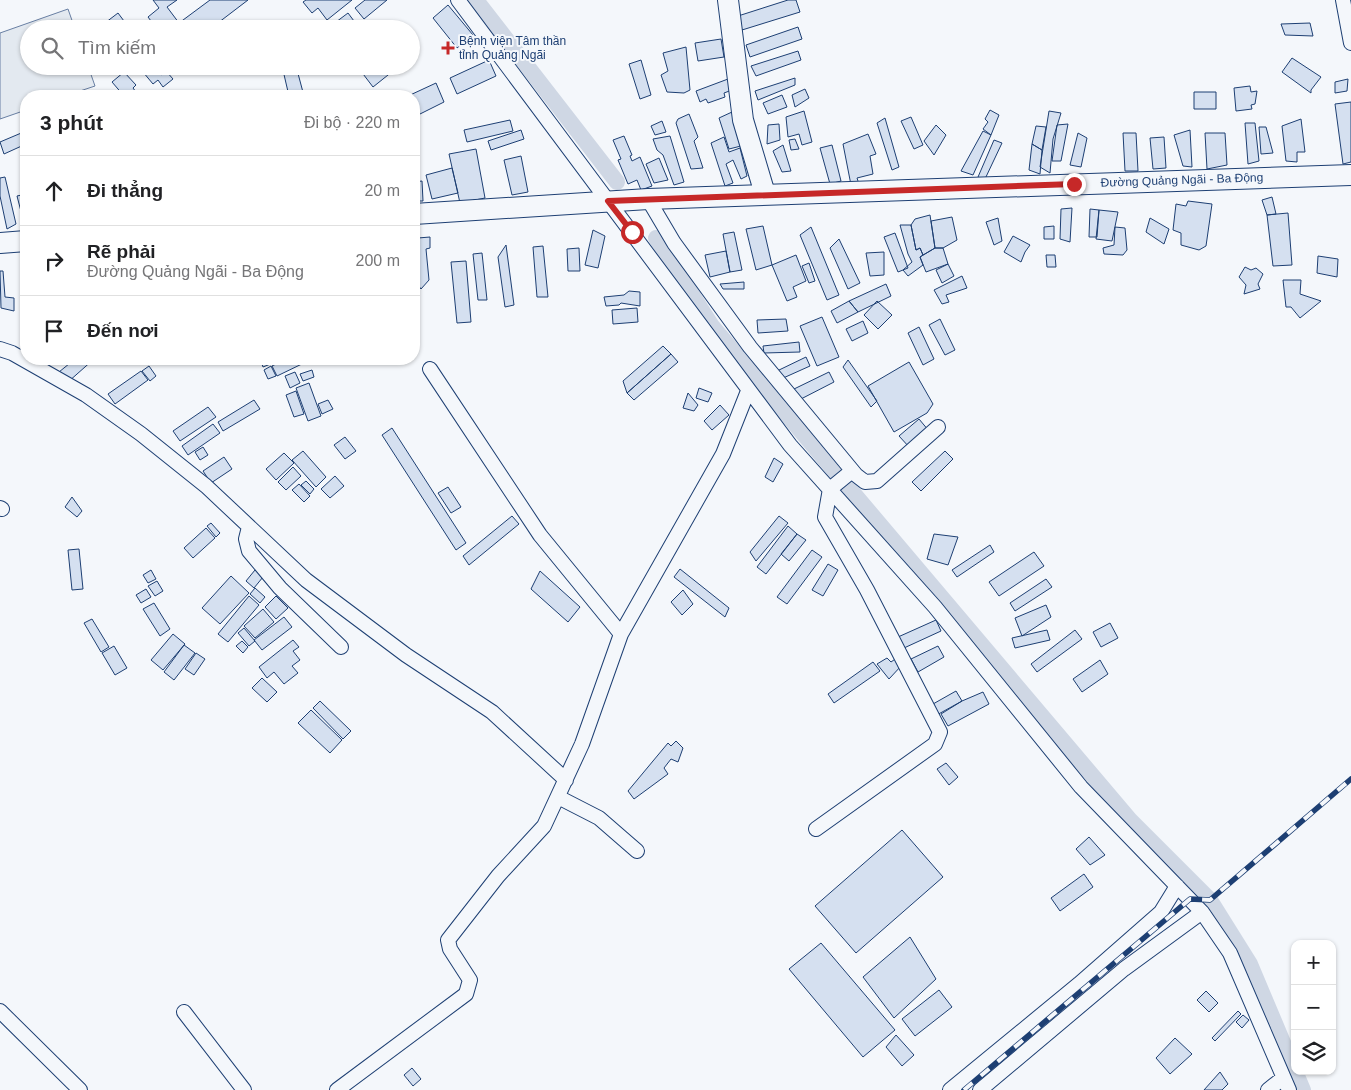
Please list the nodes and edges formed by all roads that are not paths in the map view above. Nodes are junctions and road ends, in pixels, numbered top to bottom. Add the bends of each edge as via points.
1 (458, 0) edge
2 (728, 0) edge
3 (1343, 0) edge
4 (1351, 43) edge
5 (1351, 175) edge
6 (765, 194) junction
7 (648, 199) junction
8 (608, 201) junction
9 (420, 214) edge
10 (20, 241) edge
11 (0, 243) edge
12 (2, 346) edge
13 (20, 356) edge
14 (35, 365) edge
15 (430, 368) dead end
16 (748, 391) junction
17 (938, 427) dead end
18 (841, 479) junction
19 (249, 527) junction
20 (622, 634) junction
21 (341, 647) dead end
22 (566, 780) junction
23 (558, 797) junction
24 (816, 829) dead end
25 (637, 851) dead end
26 (1177, 886) junction
27 (1202, 912) junction
28 (0, 1011) edge
29 (184, 1012) dead end
30 (1286, 1084) edge
31 (80, 1090) edge
32 (244, 1090) edge
33 (337, 1090) edge
34 (950, 1090) edge
35 (980, 1090) edge
36 (1268, 1090) edge

1 - 8 street
2 - 6 main road via 743,120
3 - 4 street
5 - 6 main road, Đường Quảng Ngãi - Ba Động
6 - 7 main road, Đường Quảng Ngãi - Ba Động
7 - 8 main road, Đường Quảng Ngãi - Ba Động
7 - 18 street via 674,243
8 - 9 main road, Đường Quảng Ngãi - Ba Động
8 - 16 street
10 - 11 main road
12 - 13 street
14 - 19 street via 86,395 141,434 206,486
15 - 20 street via 540,535
16 - 18 street via 790,445
16 - 20 street via 723,454
17 - 18 street via 877,481
18 - 24 street via 825,518 867,590 940,732 936,744
18 - 26 street via 935,607 1081,787
19 - 21 street via 246,539 249,551 280,588
19 - 22 street via 306,580 492,712
20 - 22 street
22 - 23 street
23 - 25 street via 599,818
23 - 33 street via 544,826 498,876 448,940 450,950 470,980 466,994
26 - 27 street
26 - 34 street via 1161,912
27 - 30 street via 1230,953
27 - 35 street via 1124,968
28 - 31 street
29 - 32 street
30 - 36 street

